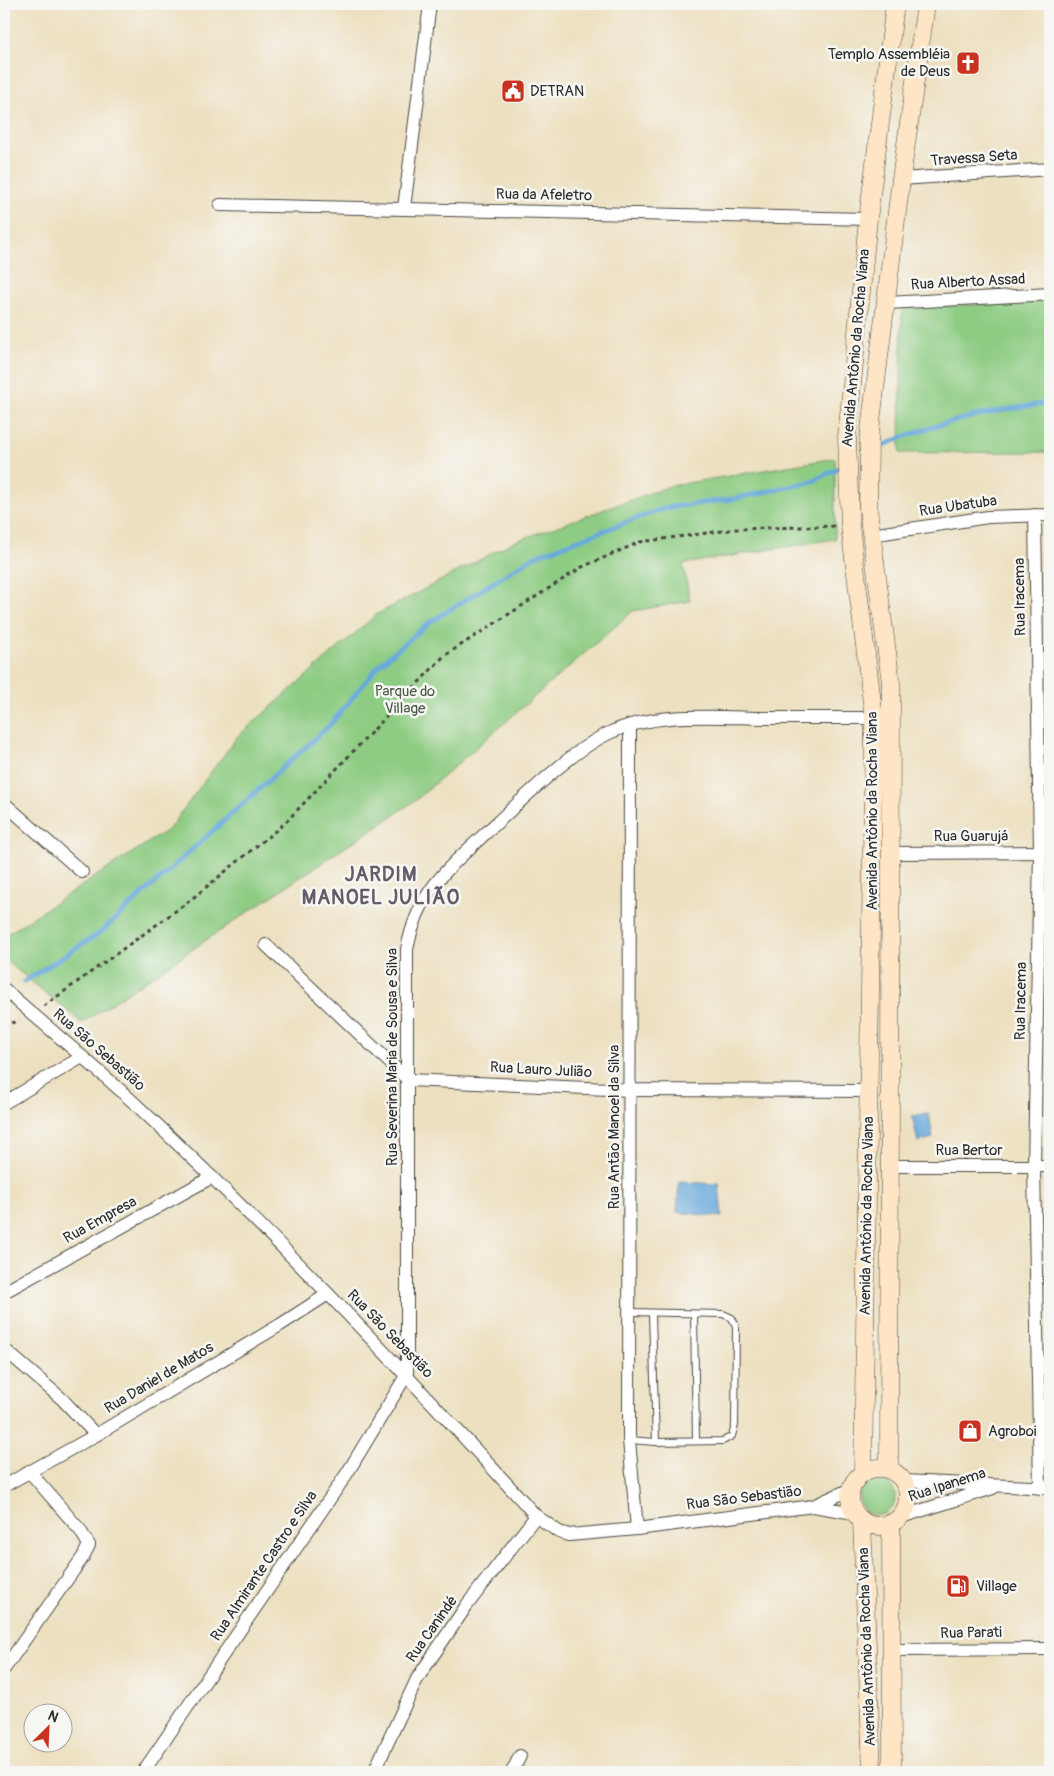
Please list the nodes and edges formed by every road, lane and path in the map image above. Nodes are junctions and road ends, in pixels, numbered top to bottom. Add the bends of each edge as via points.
1 (430, 4) edge
2 (895, 4) edge
3 (926, 4) edge
4 (1050, 169) edge
5 (901, 179) junction
6 (220, 205) dead end
7 (404, 208) junction
8 (868, 219) junction
9 (1050, 294) edge
10 (887, 303) junction
11 (1035, 515) junction
12 (1050, 515) edge
13 (850, 517) junction
14 (871, 535) junction
15 (874, 718) junction
16 (630, 726) junction
17 (4, 803) edge
18 (1045, 852) edge
19 (892, 853) junction
20 (82, 872) dead end
21 (266, 945) dead end
22 (4, 989) edge
23 (32, 1014) junction
24 (82, 1056) junction
25 (408, 1080) junction
26 (631, 1090) junction
27 (869, 1091) junction
28 (4, 1103) edge
29 (889, 1166) junction
30 (1034, 1166) junction
31 (1050, 1166) edge
32 (212, 1177) junction
33 (4, 1292) edge
34 (328, 1294) junction
35 (630, 1312) junction
36 (652, 1314) junction
37 (694, 1314) junction
38 (4, 1349) edge
39 (407, 1374) junction
40 (96, 1435) junction
41 (629, 1440) junction
42 (696, 1441) junction
43 (656, 1442) junction
44 (889, 1469) junction
45 (29, 1471) junction
46 (863, 1472) junction
47 (904, 1481) junction
48 (1002, 1485) junction
49 (4, 1486) edge
50 (1045, 1488) edge
51 (851, 1489) junction
52 (813, 1506) junction
53 (536, 1516) junction
54 (858, 1517) junction
55 (896, 1520) junction
56 (637, 1529) junction
57 (1050, 1649) edge
58 (892, 1650) junction
59 (4, 1669) edge
60 (520, 1756) dead end
61 (143, 1772) edge
62 (374, 1772) edge
63 (512, 1772) edge
64 (872, 1772) edge
65 (892, 1772) edge

1 - 7 street
2 - 8 main road, Avenida Antônio da Rocha Viana
3 - 5 main road, Avenida Antônio da Rocha Viana
4 - 5 street, Travessa Seta
5 - 10 main road, Avenida Antônio da Rocha Viana
6 - 7 street, Rua da Afeletro
7 - 8 street, Rua da Afeletro
8 - 13 main road, Avenida Antônio da Rocha Viana via 846,436
9 - 10 street, Rua Alberto Assad
10 - 14 main road, Avenida Antônio da Rocha Viana via 869,438
11 - 12 street, Rua Ubatuba
11 - 14 street, Rua Ubatuba via 988,517
11 - 18 street, Rua Iracema
13 - 15 main road, Avenida Antônio da Rocha Viana
13 - 23 path via 640,542 582,567 444,656 285,823 188,902
14 - 19 main road, Avenida Antônio da Rocha Viana via 891,683
15 - 16 street, Rua Severina Maria de Sousa e Silva via 708,717
15 - 27 main road, Avenida Antônio da Rocha Viana
16 - 25 street, Rua Severina Maria de Sousa e Silva via 596,741 564,765 467,851 427,893 414,919 407,949
16 - 26 street, Rua Antão Manoel da Silva
17 - 20 street
18 - 19 street, Rua Guarujá
18 - 30 street, Rua Iracema
19 - 29 main road, Avenida Antônio da Rocha Viana
21 - 25 street
22 - 23 street, Rua São Sebastião
23 - 24 street, Rua São Sebastião
24 - 28 street
24 - 32 street, Rua São Sebastião
25 - 26 street, Rua Lauro Julião
25 - 39 street, Rua Severina Maria de Sousa e Silva
26 - 27 street, Rua Lauro Julião
26 - 35 street, Rua Antão Manoel da Silva
27 - 46 main road, Avenida Antônio da Rocha Viana
29 - 30 street, Rua Bertor
29 - 44 main road, Avenida Antônio da Rocha Viana
30 - 31 street, Rua Bertor
30 - 50 street, Rua Iracema
32 - 33 street, Rua Empresa
32 - 34 street, Rua São Sebastião
34 - 39 street, Rua São Sebastião
34 - 40 street, Rua Daniel de Matos
35 - 36 lane
35 - 41 street, Rua Antão Manoel da Silva
36 - 37 lane
36 - 43 lane
37 - 42 lane
37 - 42 lane via 730,1316 736,1326 735,1432 723,1441
38 - 40 street via 62,1399
39 - 53 street, Rua São Sebastião
39 - 61 street, Rua Almirante Castro e Silva via 346,1475
40 - 45 street, Rua Daniel de Matos
41 - 43 lane
41 - 56 street, Rua Antão Manoel da Silva
42 - 43 lane
44 - 46 main road via 875,1467
44 - 47 main road
45 - 49 street, Rua Daniel de Matos
45 - 59 street via 89,1545
46 - 51 main road
47 - 48 street, Rua Ipanema
47 - 55 main road via 909,1499
48 - 50 street, Rua Ipanema
48 - 55 street, Rua Ipanema
51 - 52 street, Rua São Sebastião
51 - 54 main road via 850,1506
52 - 54 street, Rua São Sebastião
52 - 56 street, Rua São Sebastião
53 - 56 street, Rua São Sebastião via 559,1532 569,1534
53 - 62 street, Rua Canindé via 467,1605 417,1679
54 - 55 main road via 876,1526
54 - 64 main road, Avenida Antônio da Rocha Viana
55 - 58 main road, Avenida Antônio da Rocha Viana
57 - 58 street, Rua Parati
58 - 65 main road, Avenida Antônio da Rocha Viana
60 - 63 street

